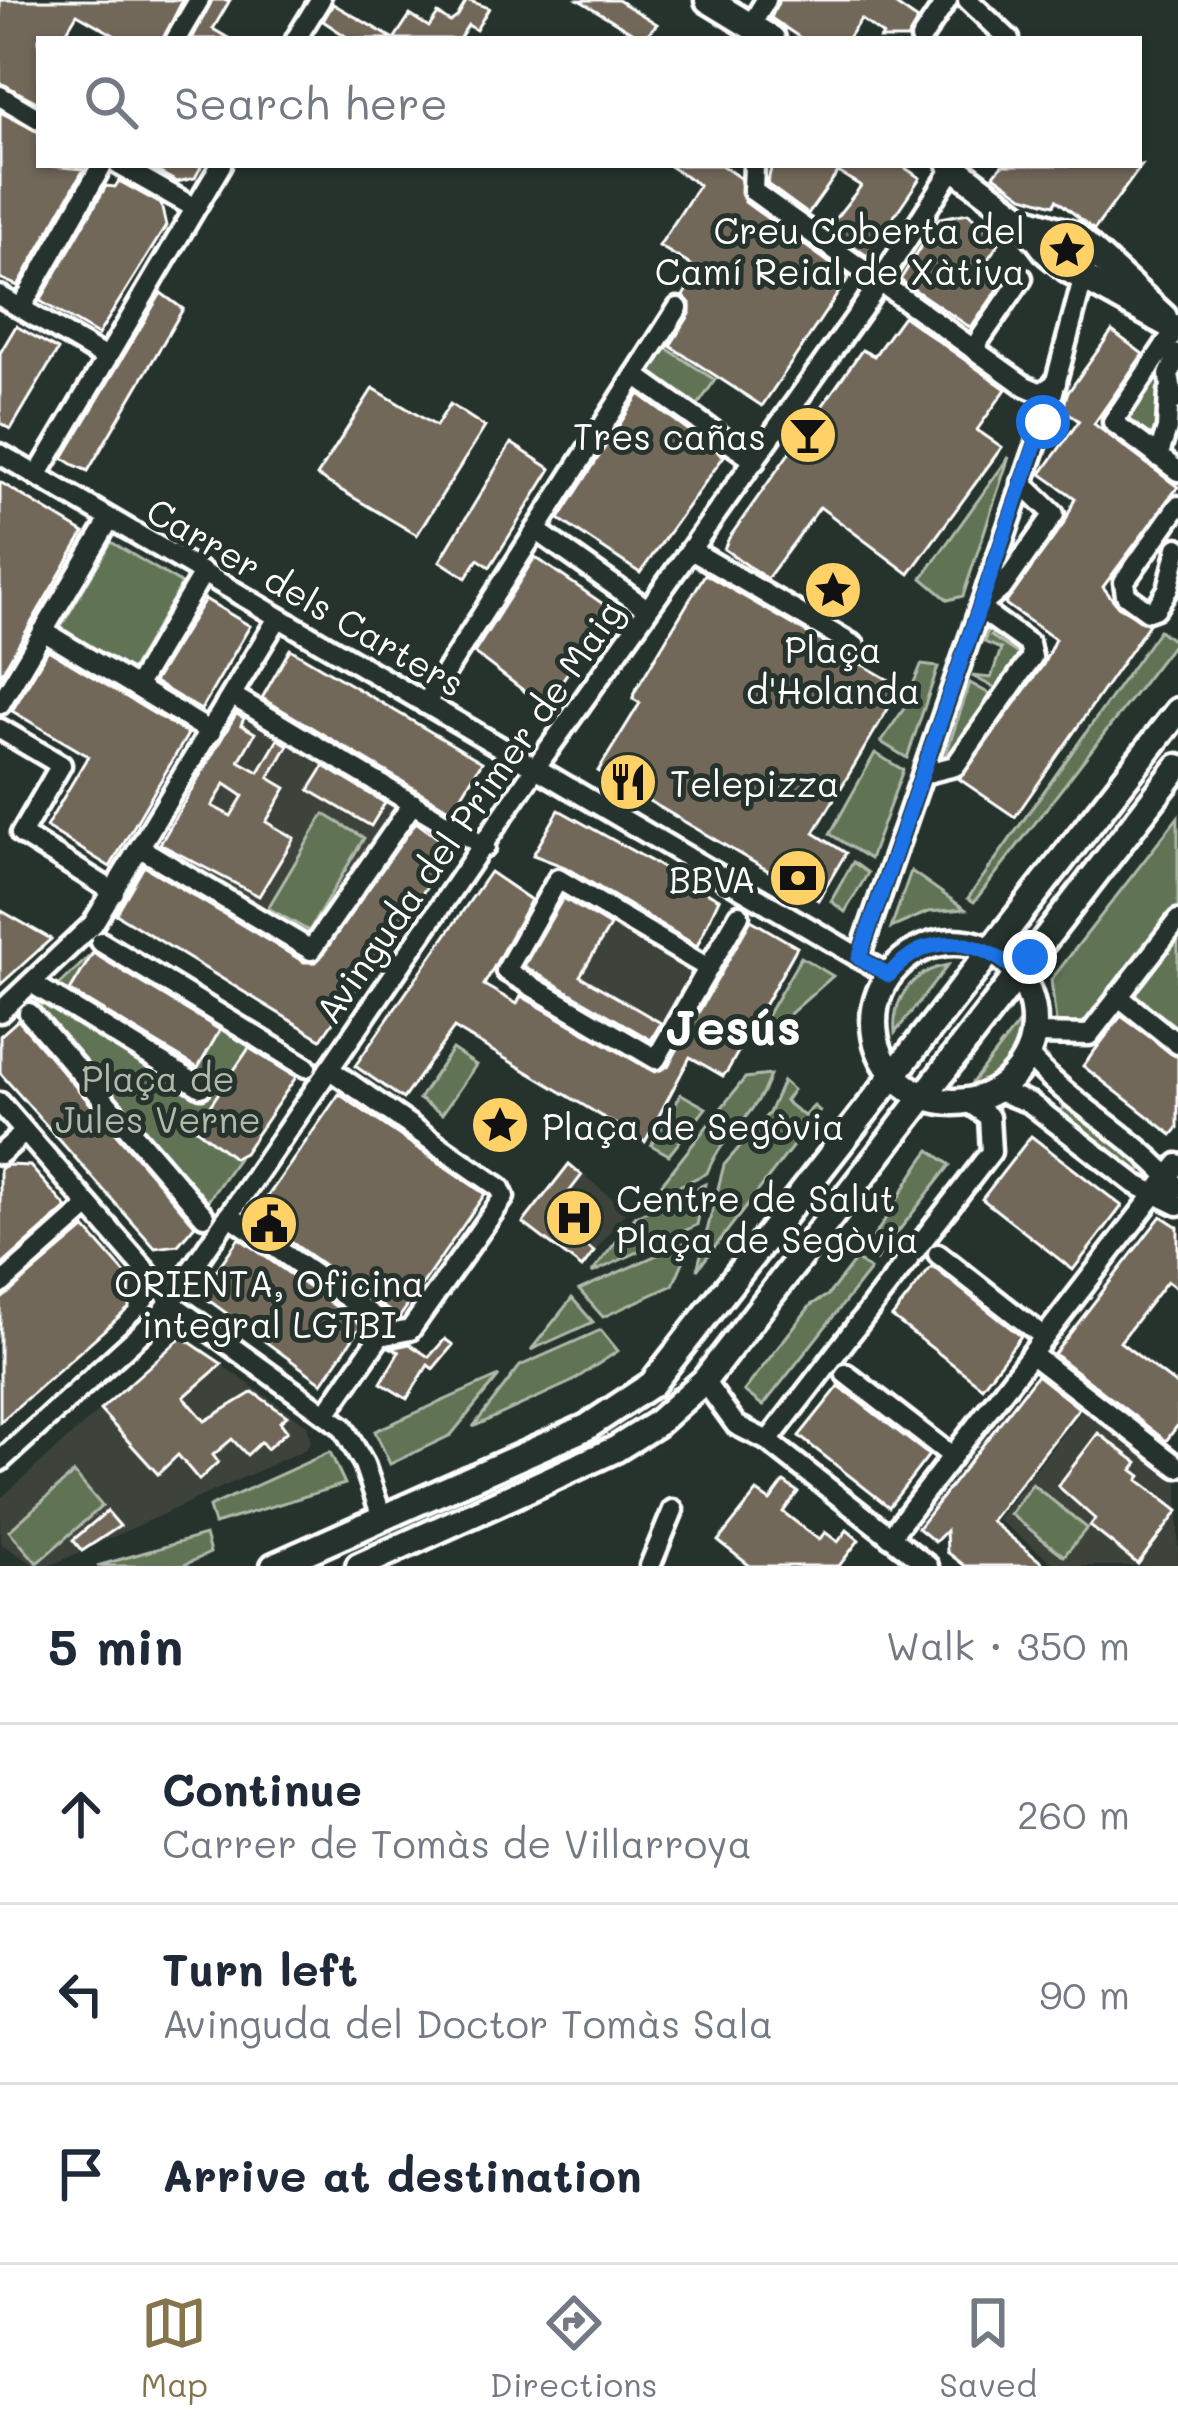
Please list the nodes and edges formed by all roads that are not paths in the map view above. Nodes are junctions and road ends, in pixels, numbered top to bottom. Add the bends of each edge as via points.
1 (199, 0) edge
2 (320, 0) edge
3 (707, 0) edge
4 (766, 0) edge
5 (947, 0) edge
6 (968, 0) edge
7 (759, 33) edge
8 (178, 36) edge
9 (298, 36) edge
10 (923, 36) edge
11 (1006, 36) edge
12 (0, 96) edge
13 (36, 117) edge
14 (101, 168) edge
15 (124, 168) edge
16 (219, 168) edge
17 (754, 168) edge
18 (951, 168) edge
19 (955, 168) edge
20 (196, 208) junction
21 (1022, 218) junction
22 (1064, 229) junction
23 (1048, 253) junction
24 (1082, 265) junction
25 (1022, 278) dead end
26 (878, 280) junction
27 (0, 296) edge
28 (21, 308) junction
29 (678, 308) dead end
30 (1177, 338) edge
31 (973, 349) junction
32 (106, 358) junction
33 (635, 375) junction
34 (1056, 383) junction
35 (1174, 398) edge
36 (0, 454) edge
37 (1158, 457) junction
38 (755, 461) junction
39 (1178, 471) edge
40 (37, 476) junction
41 (1022, 483) junction
42 (1178, 506) edge
43 (110, 519) junction
44 (536, 530) junction
45 (1178, 548) edge
46 (692, 550) junction
47 (202, 573) junction
48 (981, 608) junction
49 (647, 610) junction
50 (278, 618) junction
51 (44, 631) junction
52 (855, 646) dead end
53 (136, 687) junction
54 (233, 696) junction
55 (0, 704) edge
56 (424, 704) junction
57 (1178, 711) edge
58 (0, 729) edge
59 (211, 732) junction
60 (1178, 767) edge
61 (536, 770) junction
62 (923, 774) junction
63 (413, 802) junction
64 (484, 847) junction
65 (142, 849) junction
66 (114, 892) junction
67 (739, 915) dead end
68 (1178, 920) edge
69 (100, 942) dead end
70 (992, 951) junction
71 (859, 958) junction
72 (708, 968) junction
73 (1018, 972) junction
74 (889, 975) junction
75 (33, 984) junction
76 (1118, 996) junction
77 (0, 1012) edge
78 (28, 1012) dead end
79 (1031, 1044) junction
80 (1178, 1044) edge
81 (306, 1067) dead end
82 (329, 1069) junction
83 (896, 1078) junction
84 (200, 1087) dead end
85 (1063, 1090) junction
86 (998, 1091) junction
87 (922, 1097) junction
88 (968, 1102) junction
89 (0, 1103) edge
90 (1045, 1113) junction
91 (25, 1132) junction
92 (0, 1154) edge
93 (1175, 1176) edge
94 (1156, 1194) junction
95 (1178, 1205) edge
96 (89, 1206) junction
97 (204, 1216) dead end
98 (229, 1216) junction
99 (938, 1254) dead end
100 (0, 1285) edge
101 (171, 1300) junction
102 (380, 1336) junction
103 (1044, 1337) junction
104 (1031, 1354) junction
105 (846, 1374) dead end
106 (704, 1381) junction
107 (328, 1411) junction
108 (767, 1441) junction
109 (952, 1456) junction
110 (1175, 1457) edge
111 (0, 1461) edge
112 (673, 1510) dead end
113 (382, 1517) junction
114 (890, 1537) junction
115 (274, 1566) edge
116 (359, 1566) edge
117 (650, 1566) edge
118 (928, 1566) edge

1 - 8 street
2 - 9 street
3 - 7 main road
4 - 7 street
5 - 10 street
6 - 11 street
12 - 13 street
14 - 28 street
15 - 20 street
16 - 20 street
17 - 26 street via 753,191
18 - 26 street, Avinguda del Primer de Maig
19 - 21 main road
20 - 32 street
21 - 22 main road
21 - 23 main road
22 - 23 main road via 1046,234
22 - 24 main road
23 - 24 main road
24 - 30 main road
24 - 30 main road
24 - 34 street
25 - 31 street
26 - 31 street
26 - 38 street, Avinguda del Primer de Maig
27 - 28 street
28 - 32 street
29 - 33 street
30 - 35 street
30 - 37 street via 1114,417 1116,427
31 - 34 street via 1035,392
32 - 40 street
33 - 38 street
33 - 44 street
34 - 41 street
35 - 37 street
36 - 40 street, Carrer dels Carters
37 - 39 street
38 - 46 street, Avinguda del Primer de Maig
40 - 43 street, Carrer dels Carters
41 - 48 street
41 - 48 street via 1054,514
42 - 45 street via 1124,582 1126,595 1156,608
43 - 47 street, Carrer dels Carters
43 - 51 street
44 - 49 street
44 - 56 street
46 - 49 street, Avinguda del Primer de Maig
46 - 52 street
47 - 50 street, Carrer dels Carters
47 - 53 street
48 - 62 street
48 - 62 street via 1029,644 1032,657 955,766
49 - 61 street, Avinguda del Primer de Maig
50 - 54 street
50 - 56 street, Carrer dels Carters
51 - 53 street
51 - 55 street
53 - 59 street
54 - 59 street
54 - 63 street
56 - 61 street, Carrer dels Carters
57 - 70 main road
58 - 66 street via 61,765 21,834
59 - 65 street
60 - 73 main road
61 - 64 street, Avinguda del Primer de Maig
61 - 71 street, Carrer dels Carters
62 - 71 street
63 - 64 street
63 - 65 street via 311,950
64 - 82 street, Avinguda del Primer de Maig
65 - 66 street
66 - 75 street
67 - 72 street
68 - 76 street
69 - 81 street
70 - 73 main road
70 - 74 main road via 933,944
70 - 83 main road
71 - 74 street, Carrer dels Carters
72 - 72 street via 558,879 506,971 656,1059
73 - 79 main road via 1031,997
73 - 87 main road
74 - 83 main road via 874,1023 877,1048
75 - 77 street
75 - 84 street
76 - 79 street via 1089,1035
76 - 80 street
78 - 97 street
79 - 85 street
79 - 86 main road
82 - 98 street, Avinguda del Primer de Maig
82 - 102 street via 500,1188 500,1204 410,1330
83 - 87 main road
83 - 113 main road via 652,1384 587,1427
85 - 90 street via 1047,1095
85 - 93 street
86 - 88 main road
86 - 90 street
87 - 88 main road
87 - 106 main road
88 - 108 street via 989,1117 991,1153
89 - 91 street
90 - 94 street
91 - 92 street
91 - 96 street
93 - 94 street
94 - 95 street
94 - 103 street
96 - 100 street
96 - 101 street
98 - 101 street, Avinguda del Primer de Maig
98 - 102 street via 376,1318
99 - 103 street
101 - 107 street
101 - 111 street, Avinguda del Primer de Maig
102 - 107 street
103 - 104 street
104 - 109 street
104 - 110 street
105 - 109 street
106 - 108 street via 736,1425
106 - 116 main road via 616,1449
107 - 113 street via 358,1449
108 - 114 street
109 - 114 street
112 - 117 street
113 - 115 main road
114 - 118 street

